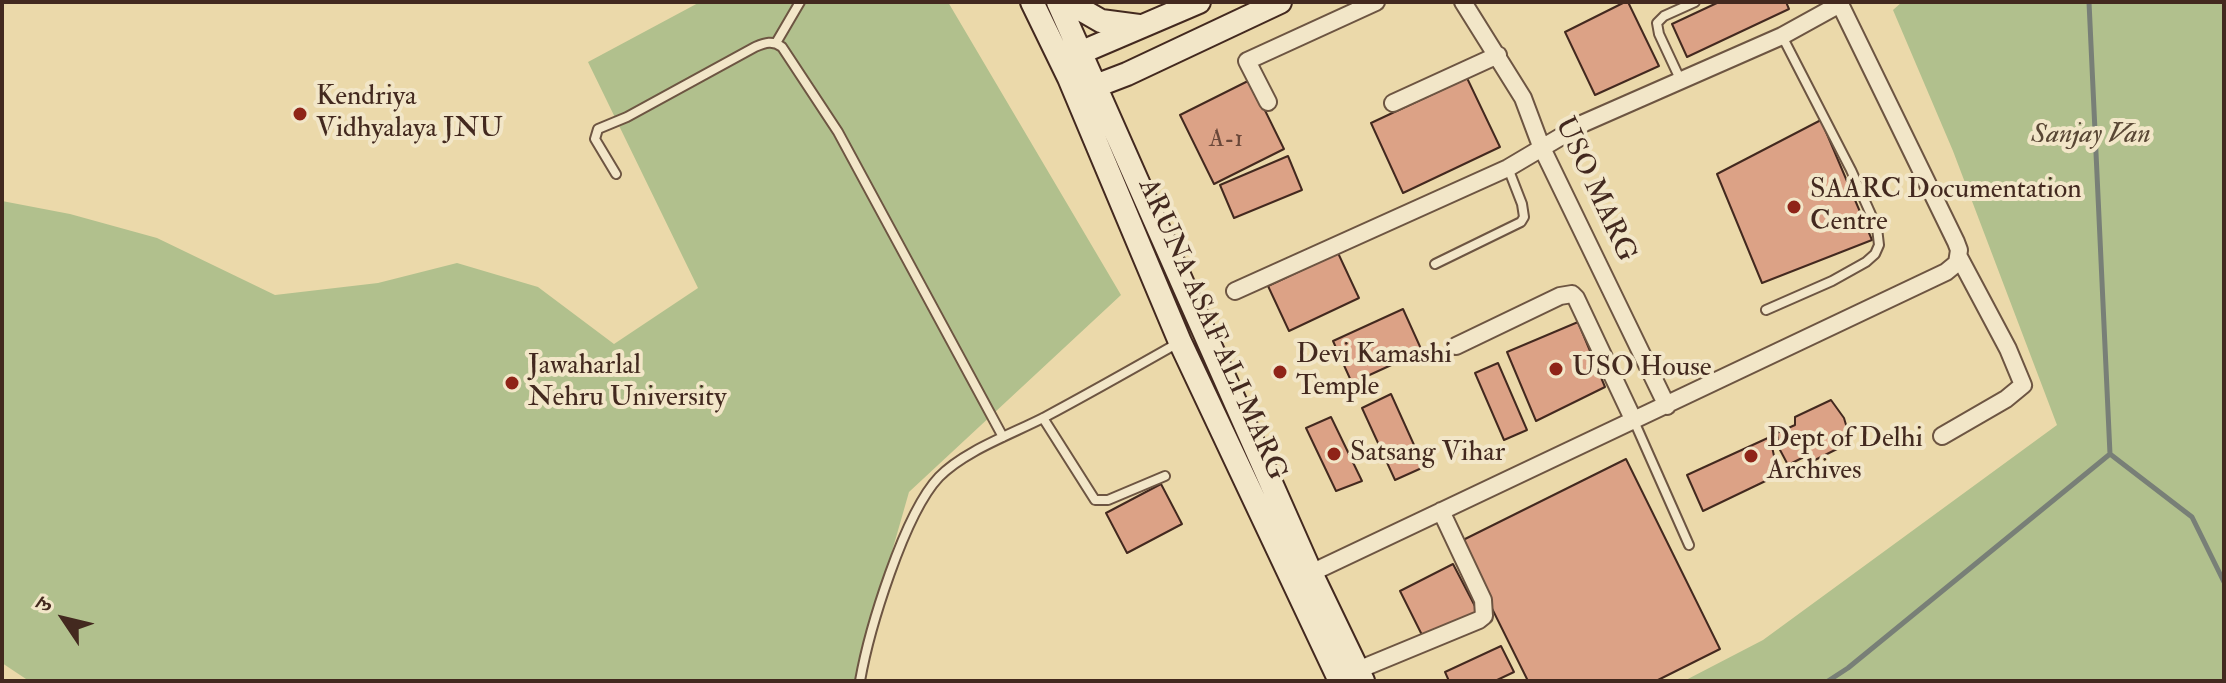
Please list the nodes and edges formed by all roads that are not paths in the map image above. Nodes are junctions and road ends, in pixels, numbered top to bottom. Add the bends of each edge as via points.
1 (800, 2) edge
2 (1032, 2) edge
3 (1058, 2) edge
4 (1068, 2) edge
5 (1199, 2) edge
6 (1280, 2) edge
7 (1376, 2) edge
8 (1463, 2) edge
9 (1695, 2) edge
10 (1839, 3) edge
11 (1140, 26) junction
12 (1782, 36) junction
13 (776, 43) junction
14 (1498, 55) junction
15 (1070, 57) junction
16 (1680, 79) junction
17 (1085, 90) junction
18 (1268, 102) dead end
19 (1393, 103) dead end
20 (1541, 146) junction
21 (1508, 168) junction
22 (616, 174) dead end
23 (1958, 260) junction
24 (1435, 264) dead end
25 (1235, 291) dead end
26 (1766, 310) dead end
27 (1204, 331) junction
28 (1180, 342) junction
29 (1456, 346) dead end
30 (1667, 406) junction
31 (1043, 418) junction
32 (1634, 421) junction
33 (1942, 436) dead end
34 (1003, 437) junction
35 (1165, 476) dead end
36 (1441, 511) junction
37 (1689, 545) dead end
38 (1311, 573) junction
39 (1353, 677) edge
40 (860, 681) edge

1 - 13 lane
2 - 15 main road, ARUNA ASAF ALI MARG
3 - 15 main road, ARUNA ASAF ALI MARG
4 - 11 main road via 1101,21
5 - 11 main road
6 - 17 main road
7 - 18 street via 1247,61
8 - 14 street, USO MARG
9 - 16 lane via 1657,23
10 - 12 street
10 - 23 street via 1956,242
11 - 15 main road
12 - 16 street
12 - 26 lane via 1851,170 1877,228 1879,245 1866,262
13 - 22 lane via 755,47 598,129 595,139
13 - 34 lane via 838,132
14 - 19 street
14 - 20 street, USO MARG via 1523,98
15 - 17 main road, ARUNA ASAF ALI MARG
16 - 20 street
17 - 27 main road, ARUNA ASAF ALI MARG
17 - 28 main road, ARUNA ASAF ALI MARG
20 - 21 street
20 - 30 street, USO MARG
21 - 24 lane via 1522,204 1521,222
21 - 25 street
23 - 30 street via 1946,272
23 - 33 street via 2023,385
27 - 28 street
27 - 38 main road, ARUNA ASAF ALI MARG
28 - 31 lane
28 - 39 main road, ARUNA ASAF ALI MARG
29 - 32 street via 1572,294
30 - 32 street
31 - 34 lane
31 - 35 lane via 1095,500 1108,500
32 - 36 street
32 - 37 lane
34 - 40 lane via 950,467 930,488 900,547
36 - 38 street
36 - 39 street via 1483,600 1484,616
38 - 39 main road, ARUNA ASAF ALI MARG

